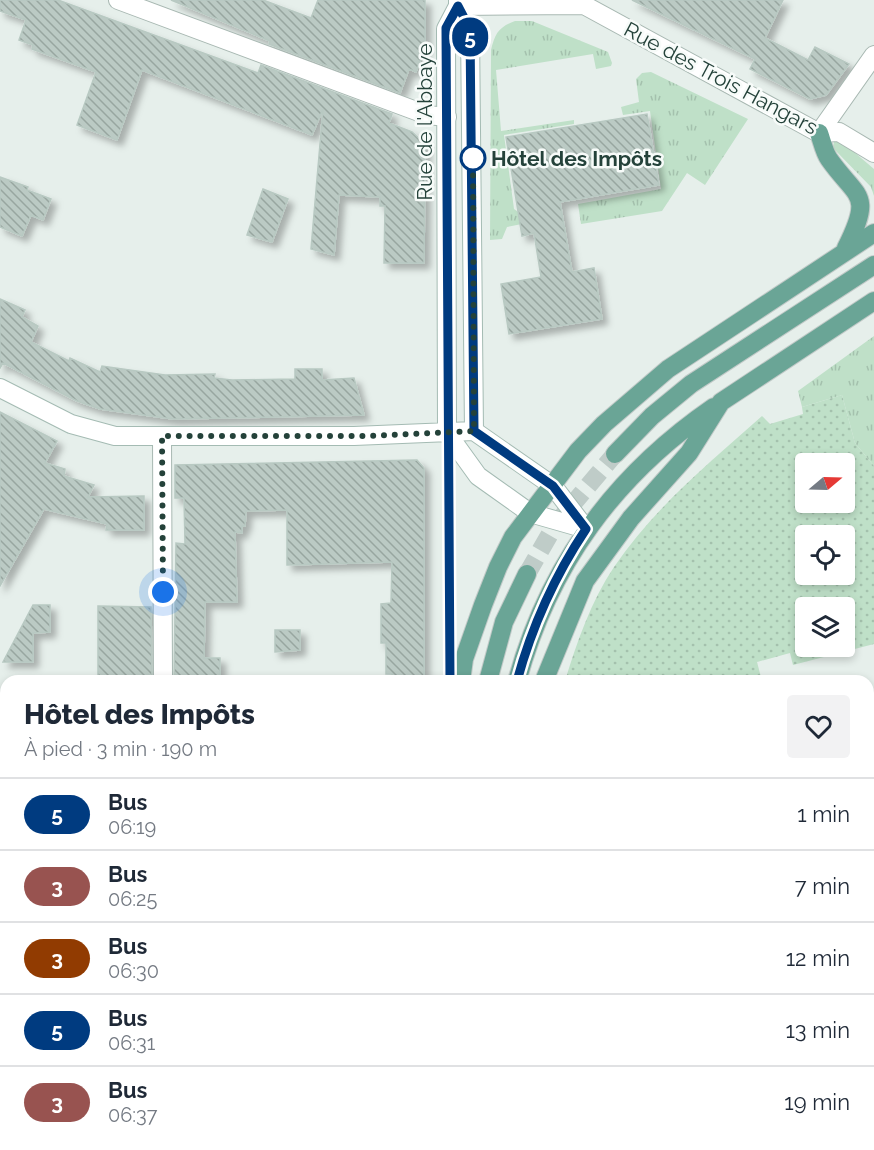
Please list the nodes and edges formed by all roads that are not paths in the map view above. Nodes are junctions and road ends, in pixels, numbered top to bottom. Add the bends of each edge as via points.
1 (118, 0) edge
2 (458, 3) edge
3 (585, 3) edge
4 (874, 55) edge
5 (447, 117) junction
6 (819, 133) junction
7 (874, 153) edge
8 (874, 233) edge
9 (842, 253) junction
10 (874, 265) edge
11 (787, 291) junction
12 (874, 301) edge
13 (794, 317) junction
14 (0, 388) edge
15 (721, 402) junction
16 (474, 431) junction
17 (447, 433) junction
18 (162, 436) junction
19 (615, 454) tunnel mouth
20 (553, 486) junction
21 (530, 513) junction
22 (586, 529) junction
23 (527, 574) tunnel mouth
24 (163, 675) edge
25 (461, 675) edge
26 (490, 675) edge
27 (519, 675) edge
28 (546, 675) edge

1 - 5 main road via 427,115
2 - 3 main road, Rue des Trois Hangars
2 - 5 main road, Rue de l'Abbaye via 446,28
2 - 16 main road via 470,29
3 - 6 main road, Rue des Trois Hangars
4 - 6 main road
5 - 17 main road, Rue de l'Abbaye
6 - 7 main road, Rue des Trois Hangars via 839,132
6 - 9 main road via 829,159 863,193 866,212
8 - 9 main road
9 - 11 main road
10 - 13 main road
11 - 13 main road
11 - 20 main road via 668,369 633,398 578,451
12 - 15 main road
13 - 19 main road via 691,384
14 - 18 main road via 89,430 115,436
15 - 22 main road via 651,456
15 - 28 main road via 689,453 631,518 585,581
16 - 17 main road
16 - 20 main road
17 - 18 main road
17 - 21 main road via 478,476
18 - 24 main road
20 - 21 main road
20 - 22 main road
21 - 22 main road
21 - 25 main road via 498,567
22 - 27 main road via 552,586 532,631
23 - 26 main road via 504,622

